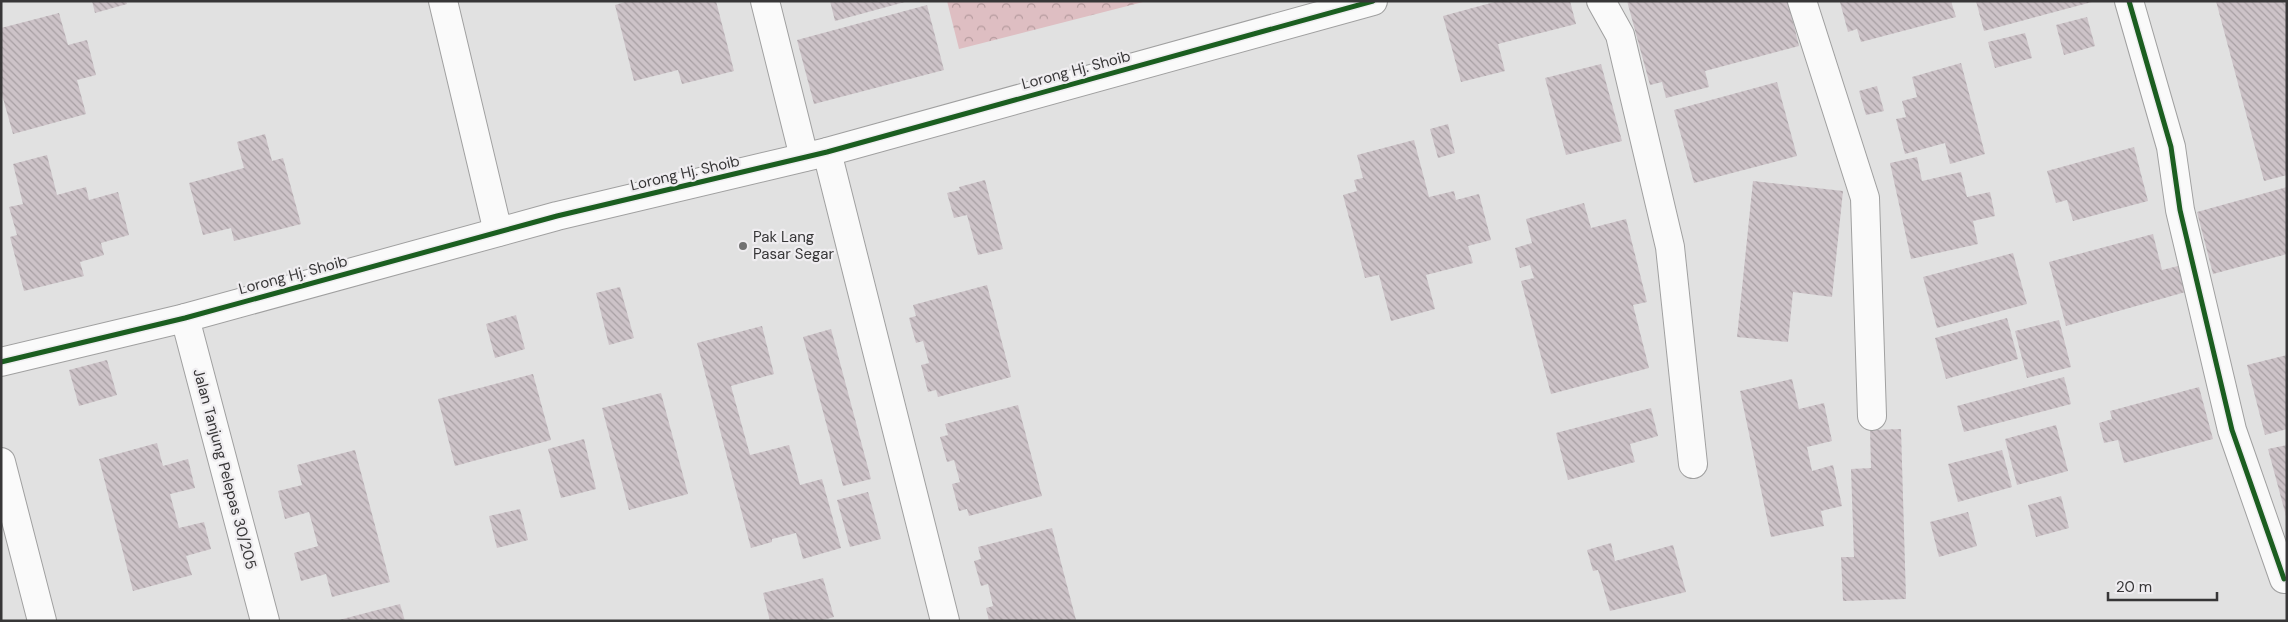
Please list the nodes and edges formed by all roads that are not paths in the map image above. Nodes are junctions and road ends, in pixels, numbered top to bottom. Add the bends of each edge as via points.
1 (443, 1) edge
2 (765, 1) edge
3 (1373, 1) edge
4 (1601, 1) edge
5 (1802, 1) edge
6 (2129, 1) edge
7 (816, 154) junction
8 (498, 232) junction
9 (185, 318) junction
10 (1, 362) edge
11 (1872, 416) dead end
12 (1, 462) edge
13 (1692, 464) dead end
14 (2284, 579) dead end
15 (42, 621) edge
16 (265, 621) edge
17 (945, 621) edge

1 - 8 street
2 - 7 street
3 - 7 street, Lorong Hj. Shoib
4 - 13 street via 1620,35 1670,247
5 - 11 street via 1865,198
6 - 14 street via 2171,148 2180,210 2232,430
7 - 8 street, Lorong Hj. Shoib
7 - 17 street
8 - 9 street, Lorong Hj. Shoib
9 - 10 street, Lorong Hj. Shoib
9 - 16 street, Jalan Tanjung Pelepas 30/205
12 - 15 street

